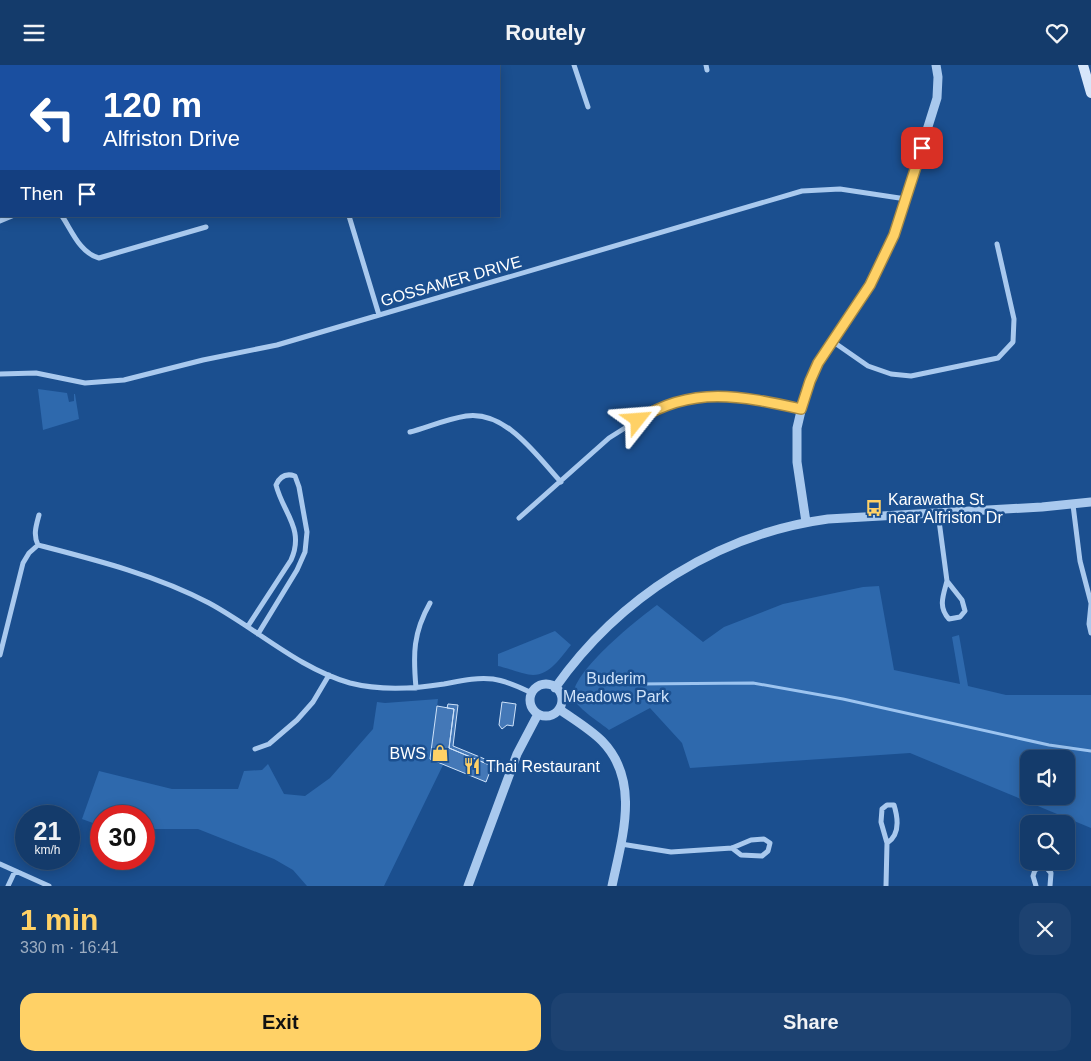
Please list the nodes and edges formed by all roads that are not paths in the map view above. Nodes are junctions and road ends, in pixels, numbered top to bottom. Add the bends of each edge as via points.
1 (574, 65) edge
2 (936, 65) edge
3 (1083, 65) edge
4 (1091, 93) edge
5 (588, 107) dead end
6 (906, 199) junction
7 (63, 217) edge
8 (349, 217) edge
9 (206, 227) dead end
10 (997, 244) dead end
11 (379, 315) junction
12 (832, 341) junction
13 (0, 374) edge
14 (801, 409) junction
15 (410, 432) dead end
16 (561, 482) junction
17 (1091, 502) edge
18 (1073, 505) junction
19 (938, 513) junction
20 (39, 515) dead end
21 (519, 518) dead end
22 (806, 523) junction
23 (38, 545) junction
24 (947, 581) junction
25 (430, 603) dead end
26 (1091, 603) edge
27 (248, 626) junction
28 (1091, 633) edge
29 (258, 634) junction
30 (0, 655) edge
31 (329, 675) junction
32 (416, 687) junction
33 (556, 687) junction
34 (532, 693) junction
35 (559, 709) junction
36 (538, 714) junction
37 (255, 749) dead end
38 (887, 843) junction
39 (621, 844) junction
40 (732, 848) junction
41 (0, 864) edge
42 (15, 871) junction
43 (8, 886) edge
44 (49, 886) edge
45 (468, 886) edge
46 (612, 886) edge
47 (886, 886) edge
48 (1036, 886) edge
49 (1050, 886) edge

1 - 5 street
2 - 6 street via 937,98
3 - 4 main road
6 - 11 street, GOSSAMER DRIVE via 840,189 802,191
6 - 12 street via 894,235 874,276
7 - 9 street via 84,251 99,257
8 - 11 street
10 - 12 street via 1014,319 1013,342 998,358 912,376 890,374 868,365
11 - 13 street, GOSSAMER DRIVE via 277,345 124,380 85,383 36,373
12 - 14 street via 812,375
14 - 16 street via 726,395 686,399 652,411 609,438
14 - 22 street via 797,462
15 - 16 street via 467,416 491,418 513,430
16 - 21 street
17 - 18 street
18 - 19 street
18 - 26 street via 1080,561
19 - 22 street
19 - 24 street
20 - 23 street via 35,530
22 - 33 street via 704,558 662,583 628,606 597,636
23 - 27 street via 183,589
23 - 30 street via 23,563
24 - 24 street via 942,611 949,619 960,617 965,611 962,600
25 - 32 street via 415,640
26 - 28 street
27 - 29 street
27 - 29 street via 296,550 295,531 276,485 279,479 289,474 294,476 299,487 307,532 305,552 297,571
29 - 31 street
31 - 32 street via 374,687
31 - 37 street via 313,702 297,720 269,745
32 - 34 street via 493,679 513,683
33 - 34 street via 540,685
33 - 35 street via 562,700
34 - 36 street via 530,702
35 - 36 street via 547,716
35 - 39 street via 601,740 618,762 626,790
36 - 45 street via 517,754
38 - 38 street via 881,822 882,809 894,805 898,820 895,834
38 - 47 street
39 - 40 street via 671,852
39 - 46 street
40 - 40 street via 741,855 762,856 770,843 764,839 751,840
41 - 42 street
42 - 43 street
42 - 44 street
48 - 49 street via 1035,869 1044,865 1051,873

